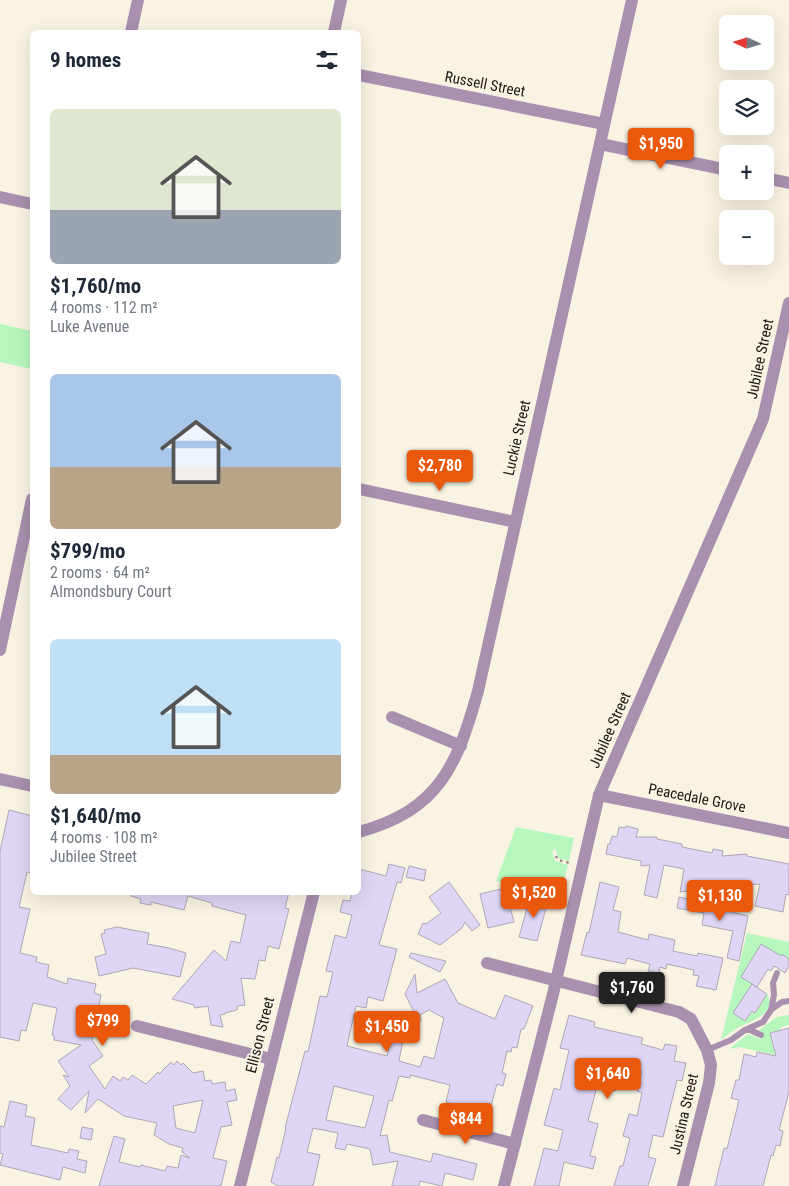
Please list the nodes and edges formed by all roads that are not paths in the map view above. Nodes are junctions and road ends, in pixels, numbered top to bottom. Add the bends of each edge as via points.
1 (138, 0) edge
2 (341, 0) edge
3 (632, 0) edge
4 (131, 30) edge
5 (334, 30) edge
6 (361, 75) edge
7 (604, 124) junction
8 (600, 144) junction
9 (719, 168) edge
10 (774, 180) edge
11 (789, 183) edge
12 (0, 197) edge
13 (30, 204) edge
14 (789, 303) edge
15 (361, 489) edge
16 (30, 508) edge
17 (516, 522) junction
18 (0, 650) edge
19 (392, 717) dead end
20 (461, 746) junction
21 (0, 779) edge
22 (30, 786) edge
23 (599, 795) junction
24 (361, 832) edge
25 (789, 833) edge
26 (313, 895) edge
27 (487, 963) dead end
28 (777, 973) dead end
29 (556, 980) junction
30 (789, 1001) edge
31 (771, 1010) junction
32 (137, 1026) dead end
33 (745, 1030) junction
34 (761, 1035) dead end
35 (707, 1050) junction
36 (271, 1059) junction
37 (424, 1120) dead end
38 (515, 1144) junction
39 (240, 1186) edge
40 (504, 1186) edge
41 (683, 1186) edge

1 - 4 street
2 - 5 street
3 - 7 street, Luckie Street
6 - 7 street, Russell Street
7 - 8 street, Luckie Street
8 - 9 street
8 - 17 street, Luckie Street
10 - 11 street
12 - 13 street
14 - 23 street, Jubilee Street via 764,419
15 - 17 street
16 - 18 street
17 - 20 street, Luckie Street via 478,691
19 - 20 street
20 - 24 street, Luckie Street via 450,769 432,793 403,816
21 - 22 street
23 - 25 street, Peacedale Grove
23 - 29 street, Jubilee Street
26 - 36 street, Ellison Street
27 - 29 street
28 - 31 lane via 773,982
29 - 35 street via 680,1012 691,1019
29 - 38 street, Jubilee Street
30 - 31 lane via 775,1005
31 - 33 lane via 762,1022
32 - 36 street
33 - 34 lane
33 - 35 lane
35 - 41 street, Justina Street via 711,1065 709,1082
36 - 39 street, Ellison Street
37 - 38 street
38 - 40 street, Jubilee Street

